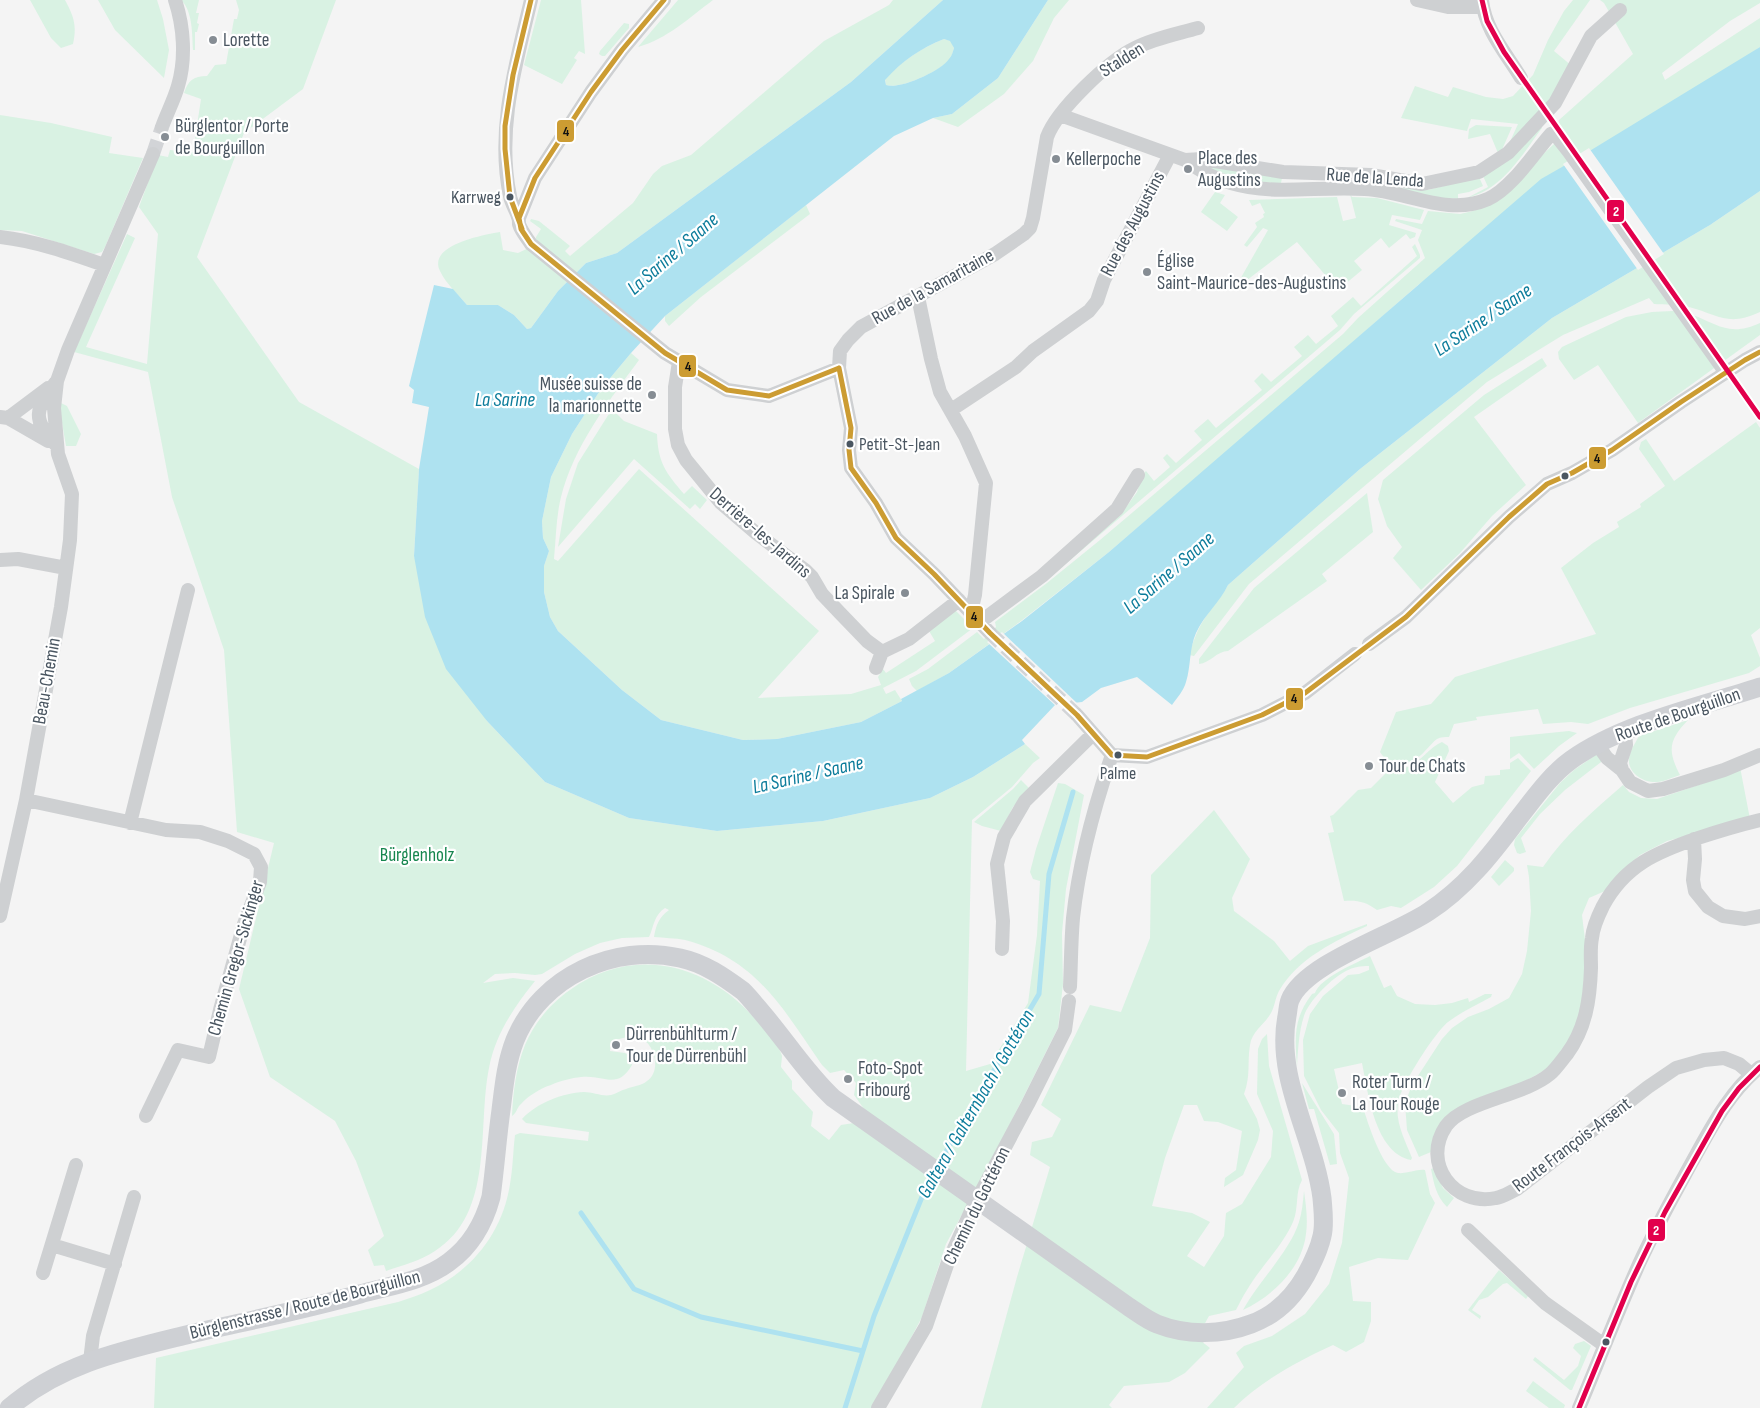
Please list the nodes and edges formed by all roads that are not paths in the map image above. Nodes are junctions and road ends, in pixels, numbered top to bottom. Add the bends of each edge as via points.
1 (175, 0) edge
2 (531, 0) edge
3 (664, 0) edge
4 (1417, 0) edge
5 (1482, 3) edge
6 (1620, 10) dead end
7 (1198, 28) dead end
8 (1521, 78) dead end
9 (1060, 115) junction
10 (162, 126) tunnel mouth
11 (153, 154) tunnel mouth
12 (1170, 156) junction
13 (1185, 160) junction
14 (519, 218) junction
15 (0, 237) edge
16 (104, 265) junction
17 (918, 297) junction
18 (1760, 352) edge
19 (679, 362) junction
20 (839, 368) junction
21 (1726, 373) junction
22 (57, 381) junction
23 (951, 410) junction
24 (4, 417) edge
25 (57, 446) junction
26 (1138, 475) dead end
27 (0, 560) edge
28 (66, 568) junction
29 (188, 590) dead end
30 (959, 600) junction
31 (975, 617) junction
32 (990, 633) tunnel mouth
33 (1369, 644) dead end
34 (882, 652) junction
35 (1355, 654) dead end
36 (876, 668) dead end
37 (1760, 687) edge
38 (1077, 715) tunnel mouth
39 (1625, 731) junction
40 (1093, 734) junction
41 (1597, 744) junction
42 (1112, 755) junction
43 (1760, 755) edge
44 (1622, 770) junction
45 (26, 800) junction
46 (1760, 820) edge
47 (130, 823) junction
48 (1694, 840) junction
49 (0, 916) edge
50 (1760, 916) edge
51 (1002, 949) dead end
52 (1755, 1070) edge
53 (146, 1116) dead end
54 (76, 1165) dead end
55 (134, 1198) dead end
56 (1468, 1230) dead end
57 (52, 1245) junction
58 (115, 1264) junction
59 (43, 1273) dead end
60 (1604, 1345) junction
61 (90, 1361) junction
62 (9, 1408) edge
63 (878, 1408) edge
64 (1580, 1408) edge

1 - 10 street via 184,51 178,85
2 - 14 street via 513,75 504,138 510,197
3 - 14 street via 591,92 535,178
4 - 5 street via 1448,7
5 - 8 street via 1494,35
6 - 13 street, Rue de la Lenda via 1591,36 1555,104 1508,153 1479,172 1422,184 1371,176 1283,172 1202,159
7 - 9 street, Stalden via 1134,48 1092,79
9 - 12 street, Rue de la Lenda
9 - 17 street, Rue de la Samaritaine via 1047,137 1030,228 995,254
11 - 16 street, Beau-Chemin
12 - 13 street, Rue de la Lenda
12 - 23 street, Rue des Augustins via 1090,311 1016,367
13 - 21 street via 1206,174 1242,187 1271,191 1366,189 1462,206 1490,198 1509,184 1554,133
14 - 19 street via 522,231 531,244
15 - 16 street via 66,251
16 - 22 street, Beau-Chemin
17 - 20 street, Rue de la Samaritaine via 861,327 840,352
17 - 23 street via 940,392
18 - 21 street
19 - 20 street via 727,390 769,396
19 - 34 street, Derrière-les-Jardins via 675,387 675,429 678,445 686,460 721,502 805,570 834,607
20 - 30 street, Rue de la Samaritaine via 851,428 851,468 896,538
21 - 33 street via 1612,450 1547,484 1406,616
22 - 24 street
22 - 25 street, Beau-Chemin via 54,408
23 - 31 street via 986,483
24 - 25 street
25 - 28 street, Beau-Chemin via 72,494
26 - 31 street via 1117,509 1042,576
27 - 28 street
28 - 45 street, Beau-Chemin
29 - 47 street
30 - 31 street
30 - 34 street via 909,639
31 - 32 street
34 - 36 street
35 - 42 street via 1305,694 1262,715 1147,757
37 - 39 main road, Route de Bourguillon
38 - 40 street
39 - 41 main road, Route de Bourguillon
39 - 44 street via 1626,745 1620,763
40 - 42 street
40 - 51 street via 1025,801 1004,837 997,864 1003,921
41 - 44 street
41 - 61 main road, Bürglenstrasse / Route de Bourguillon via 1569,762 1542,788 1472,877 1427,913 1303,980 1290,1000 1283,1034 1286,1063 1319,1180 1324,1213 1323,1234 1316,1258 1300,1287 1282,1307 1261,1320 1239,1328 1208,1332 1157,1324 833,1098 819,1086 745,993 719,974 682,958 638,953 579,970 550,991 525,1022 515,1040 506,1071 488,1210 469,1244 448,1263 424,1276 340,1299 144,1345
42 - 63 street, Chemin du Gottéron via 1094,815 1073,918 1065,1030 972,1209 948,1262 926,1326
43 - 44 street via 1724,770 1648,791 1630,782
45 - 47 street, Chemin Gregor-Sickinger
45 - 49 street, Beau-Chemin
46 - 48 street, Route François-Arsent
47 - 53 street, Chemin Gregor-Sickinger via 200,832 228,841 254,854 261,867 260,882 244,924 209,1057 178,1050
48 - 50 street via 1695,891 1708,907 1723,916 1745,919
48 - 52 street, Route François-Arsent via 1644,860 1608,896 1597,917 1592,937 1587,1012 1578,1037 1550,1074 1526,1088 1476,1106 1454,1118 1439,1141 1440,1169 1444,1179 1458,1192 1476,1198 1496,1198 1517,1189 1676,1068 1724,1058
52 - 60 street via 1731,1096 1716,1119 1640,1263
54 - 57 street
55 - 58 street
56 - 60 street via 1545,1304
57 - 58 street
57 - 59 street
58 - 61 street via 93,1336
60 - 64 street
61 - 62 main road, Bürglenstrasse / Route de Bourguillon via 27,1392

